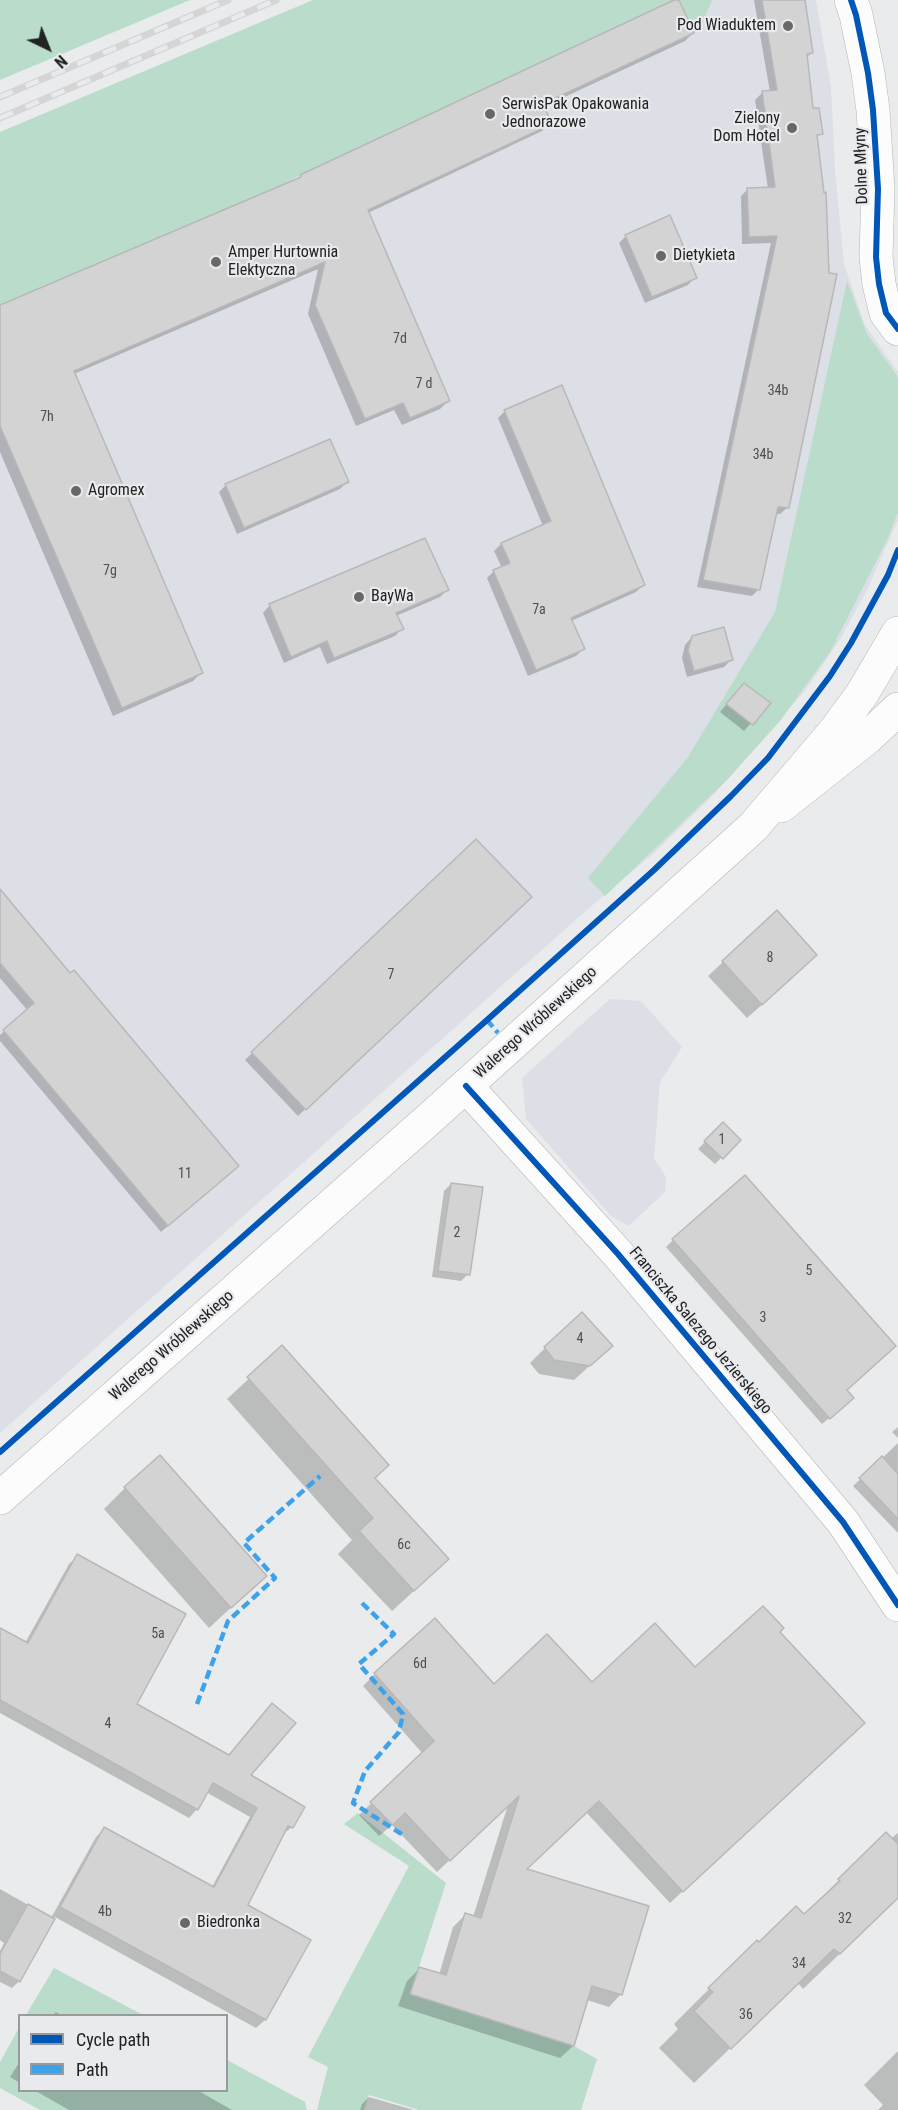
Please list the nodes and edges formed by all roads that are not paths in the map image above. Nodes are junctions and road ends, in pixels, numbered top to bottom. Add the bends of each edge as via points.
1 (851, 0) edge
2 (898, 329) edge
3 (898, 633) edge
4 (898, 709) edge
5 (753, 827) junction
6 (466, 1086) junction
7 (0, 1498) edge
8 (898, 1605) edge

1 - 2 main road, Dolne Młyny via 873,110 879,284 886,313
3 - 5 main road, Walerego Wróblewskiego via 834,732
4 - 5 main road
5 - 6 main road, Walerego Wróblewskiego
6 - 7 main road, Walerego Wróblewskiego
6 - 8 main road, Franciszka Salezego Jezierskiego via 611,1245 843,1522

